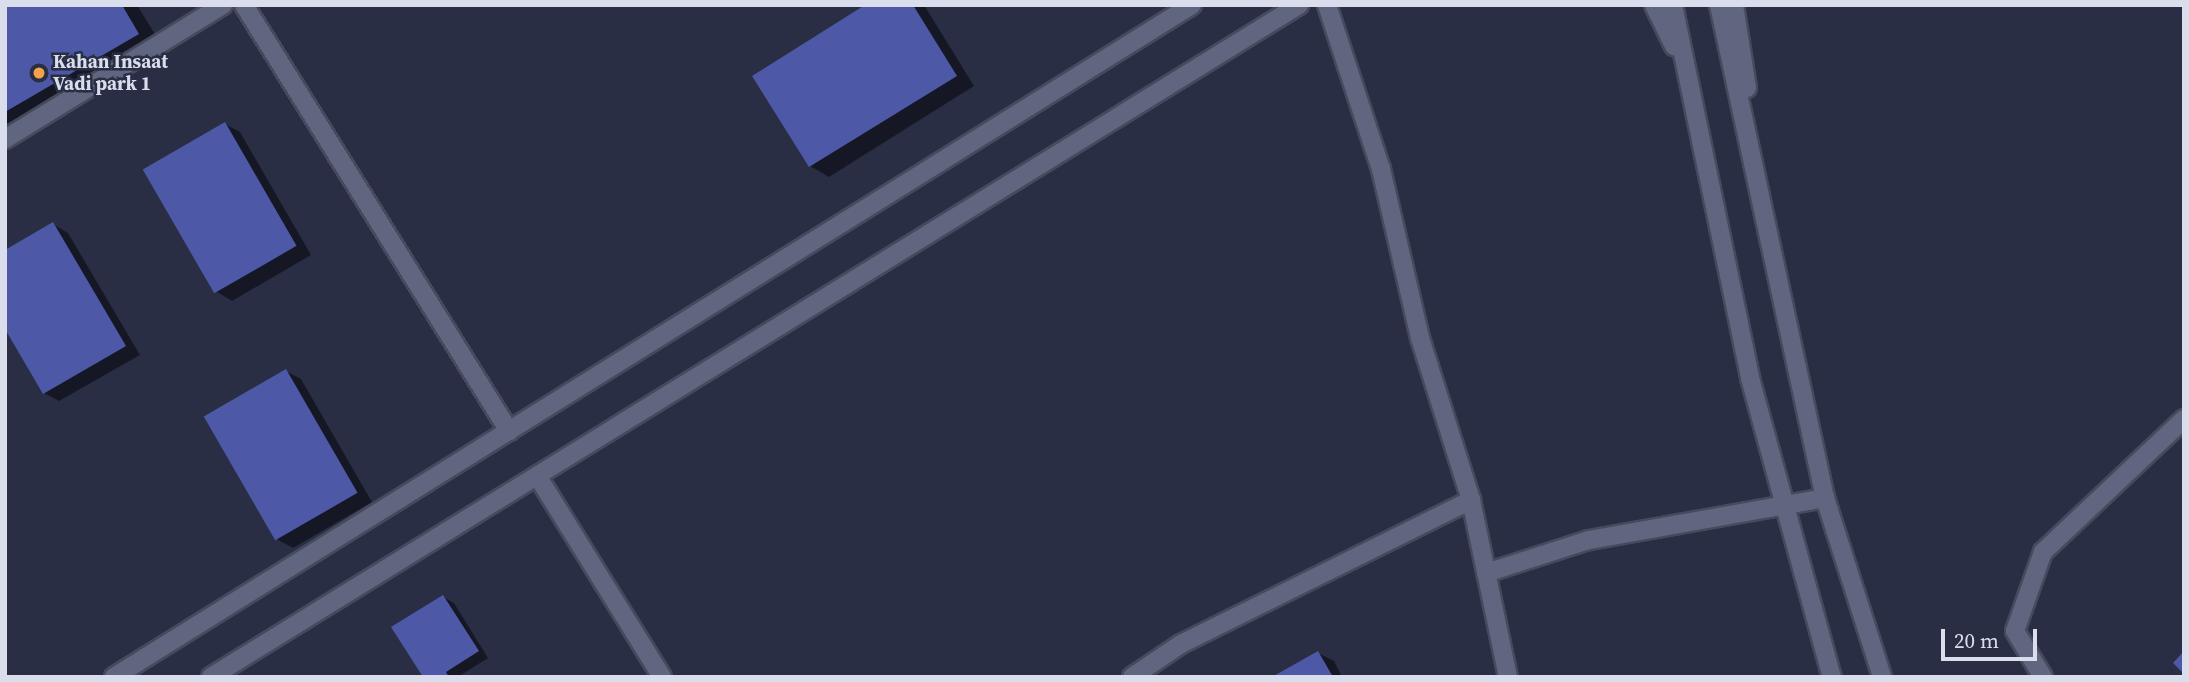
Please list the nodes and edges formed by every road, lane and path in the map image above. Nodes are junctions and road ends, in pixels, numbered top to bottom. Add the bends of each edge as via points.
1 (223, 5) edge
2 (244, 5) edge
3 (1192, 5) edge
4 (1298, 5) edge
5 (1326, 5) edge
6 (1654, 5) edge
7 (1673, 5) edge
8 (1719, 5) edge
9 (1734, 5) edge
10 (1687, 80) junction
11 (1746, 136) junction
12 (5, 139) edge
13 (2184, 419) edge
14 (509, 431) junction
15 (538, 477) junction
16 (1825, 498) junction
17 (1471, 500) junction
18 (1783, 506) junction
19 (1486, 573) junction
20 (114, 677) edge
21 (211, 677) edge
22 (662, 677) edge
23 (1132, 677) edge
24 (1508, 677) edge
25 (1832, 677) edge
26 (1882, 677) edge
27 (2043, 677) edge

1 - 12 street
2 - 14 street
3 - 14 street
4 - 15 street
5 - 17 street via 1381,169 1419,338
6 - 10 street
7 - 10 street
8 - 11 street
9 - 11 street via 1751,112
10 - 18 street via 1750,378
11 - 16 street
13 - 27 street via 2043,552 2015,631
14 - 20 street
15 - 21 street
15 - 22 street
16 - 18 street
16 - 26 street
17 - 19 street
17 - 23 street via 1181,644
18 - 19 street via 1589,540
18 - 25 street
19 - 24 street

